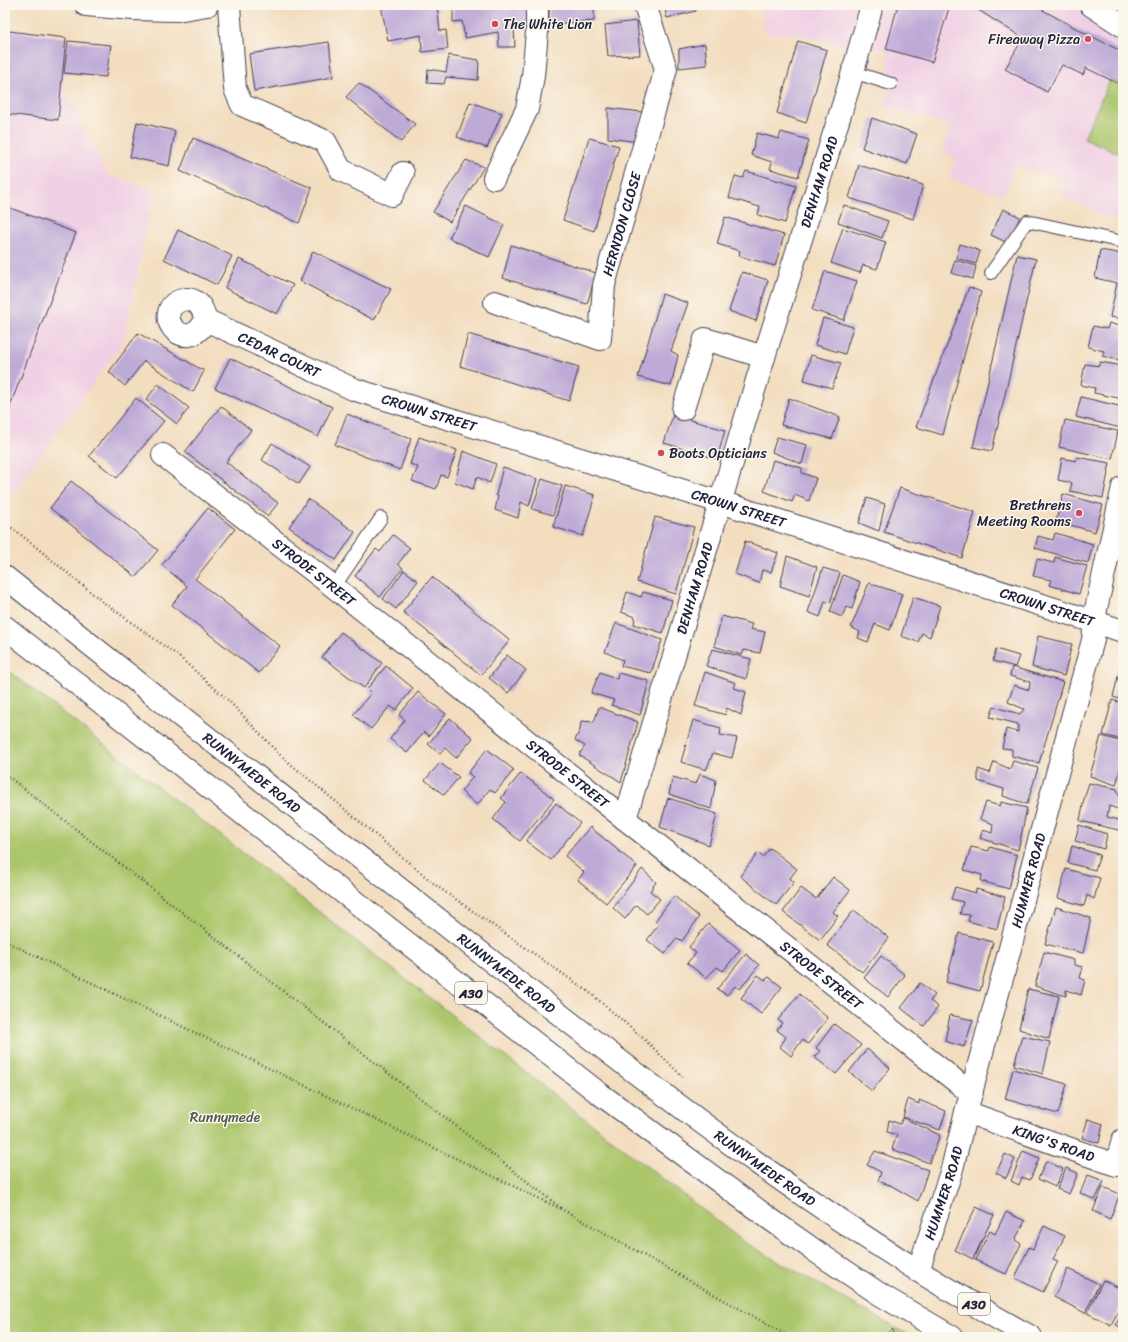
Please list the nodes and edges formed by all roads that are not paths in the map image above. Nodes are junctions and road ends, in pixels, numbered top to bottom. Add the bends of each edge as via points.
1 (86, 5) edge
2 (207, 5) edge
3 (229, 5) edge
4 (537, 5) edge
5 (645, 5) edge
6 (872, 5) edge
7 (1091, 5) edge
8 (1123, 26) edge
9 (853, 72) junction
10 (891, 84) dead end
11 (403, 173) dead end
12 (494, 178) dead end
13 (1123, 242) edge
14 (991, 273) dead end
15 (495, 302) dead end
16 (206, 320) dead end
17 (764, 357) junction
18 (352, 389) joint
19 (683, 409) dead end
20 (163, 455) dead end
21 (1123, 487) edge
22 (721, 503) junction
23 (381, 518) dead end
24 (5, 577) edge
25 (334, 587) junction
26 (1096, 621) junction
27 (5, 627) edge
28 (1123, 631) edge
29 (625, 820) junction
30 (969, 1102) junction
31 (1123, 1140) edge
32 (918, 1271) junction
33 (952, 1337) edge
34 (1031, 1337) edge

1 - 2 street via 177,10
3 - 11 street via 235,89 242,105 325,141 342,170 392,195
4 - 12 street via 533,76 527,109
5 - 15 street, HERNDON CLOSE via 666,69 604,285 600,339
6 - 9 street, DENHAM ROAD
7 - 8 street
9 - 10 lane
9 - 17 street, DENHAM ROAD
13 - 14 lane via 1048,221 1027,221
16 - 18 street, CEDAR COURT
17 - 19 street via 705,339
17 - 22 street, DENHAM ROAD
18 - 22 street, CROWN STREET
20 - 25 street, STRODE STREET
21 - 26 street, HUMMER ROAD via 1096,610
22 - 26 street, CROWN STREET
22 - 29 street, DENHAM ROAD
23 - 25 lane
24 - 32 street, RUNNYMEDE ROAD / A30 via 620,1062 758,1164
25 - 29 street, STRODE STREET
26 - 28 street, CROWN STREET
26 - 30 street, HUMMER ROAD
27 - 33 street, A30 via 596,1091 821,1255 881,1295
29 - 30 street, STRODE STREET via 962,1086
30 - 31 street, KING'S ROAD via 1116,1165
30 - 32 street, HUMMER ROAD via 952,1169
32 - 34 street, RUNNYMEDE ROAD / A30

